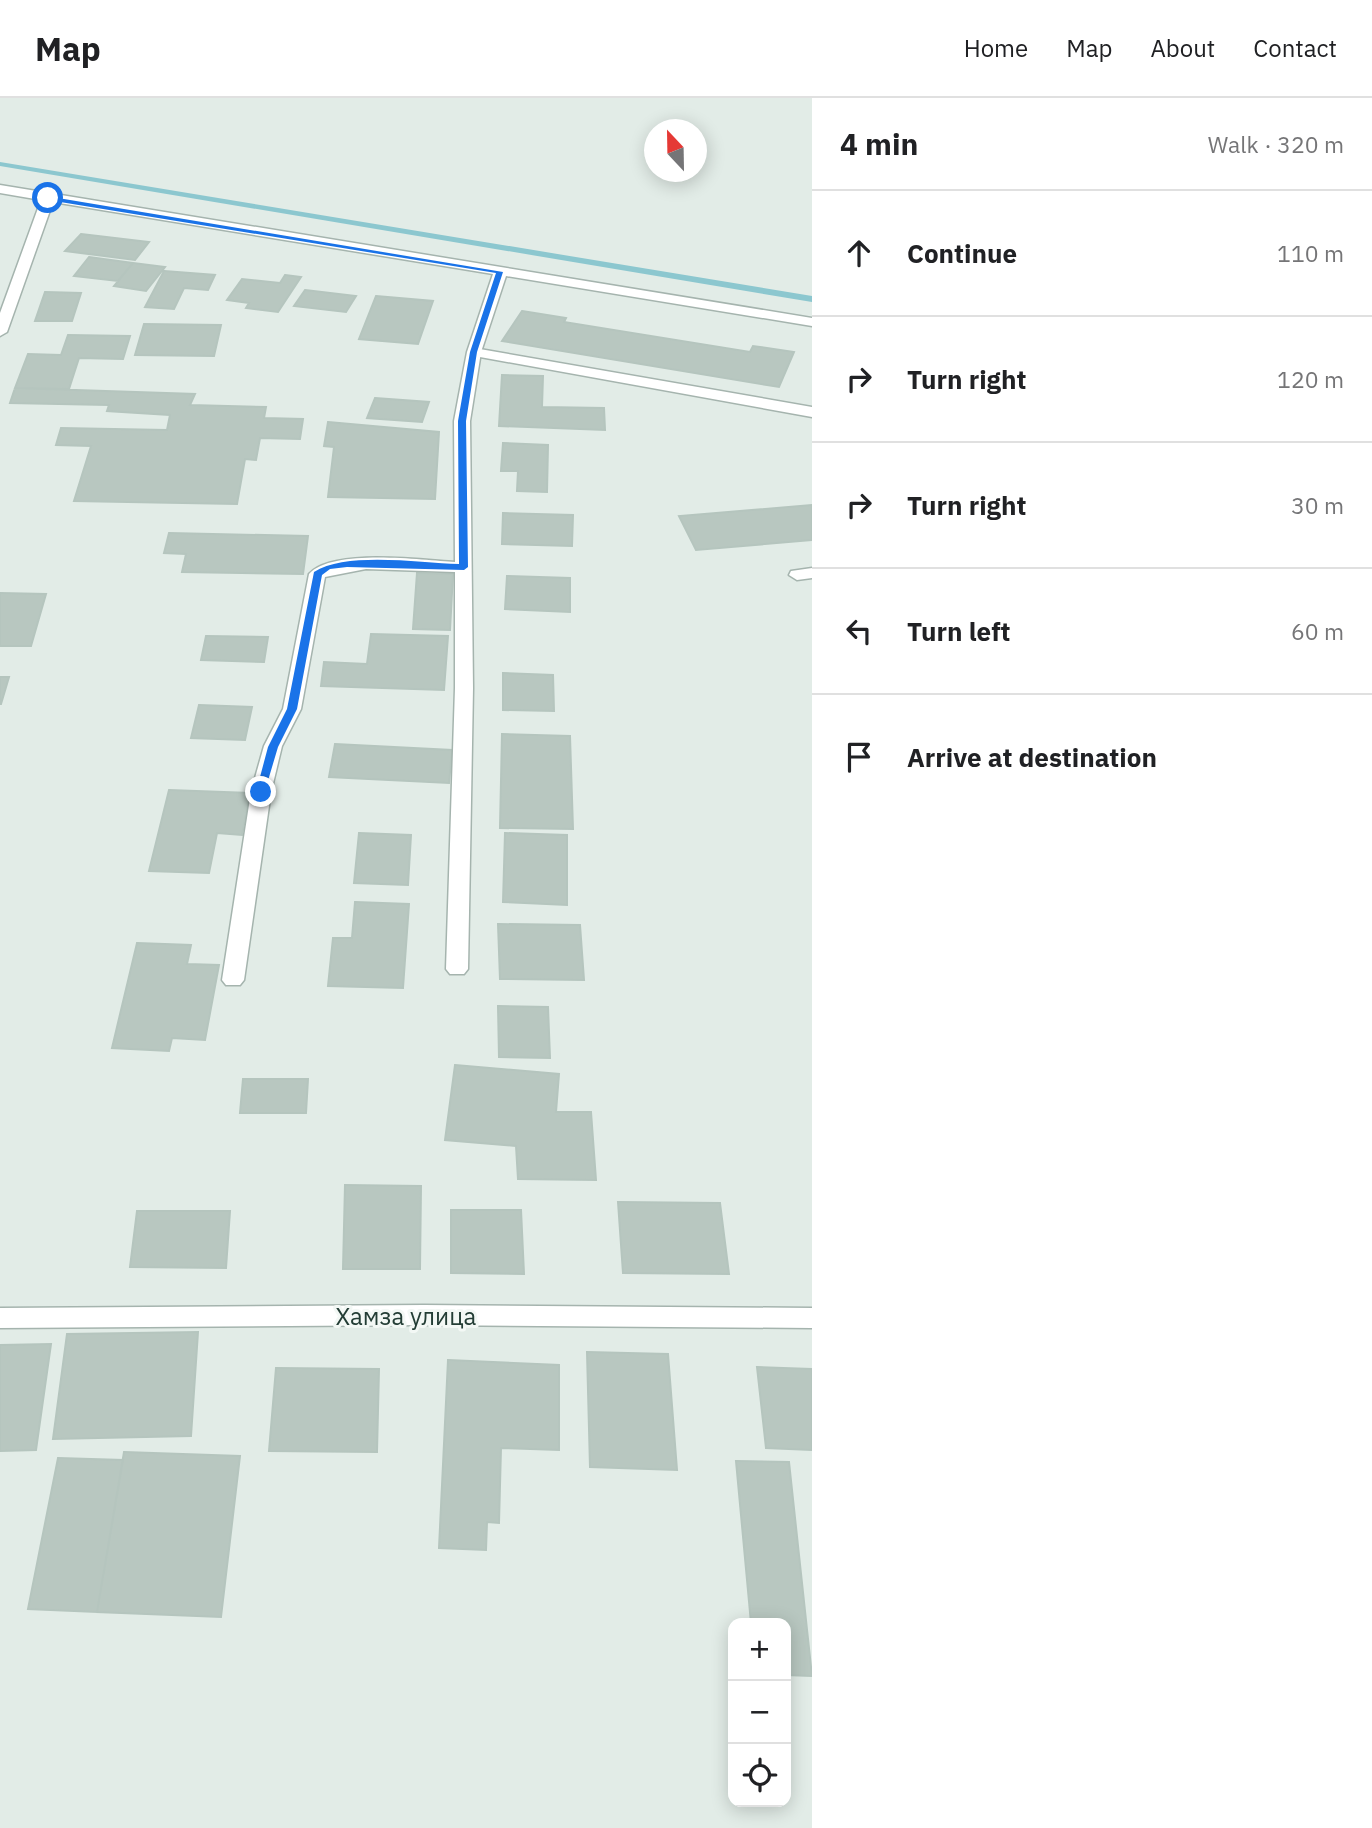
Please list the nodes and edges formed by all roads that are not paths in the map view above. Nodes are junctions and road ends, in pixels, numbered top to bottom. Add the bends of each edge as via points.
1 (0, 189) edge
2 (48, 198) junction
3 (500, 272) junction
4 (812, 323) edge
5 (0, 332) edge
6 (474, 352) junction
7 (812, 412) edge
8 (464, 567) junction
9 (457, 969) dead end
10 (233, 980) dead end
11 (0, 1318) edge
12 (812, 1318) edge

1 - 2 street
2 - 3 street
2 - 5 street
3 - 4 street
3 - 6 street
6 - 7 street
6 - 8 street via 462,421
8 - 9 street
8 - 10 street via 347,564 317,574 292,709 273,747 261,792
11 - 12 street, Хамза улица

